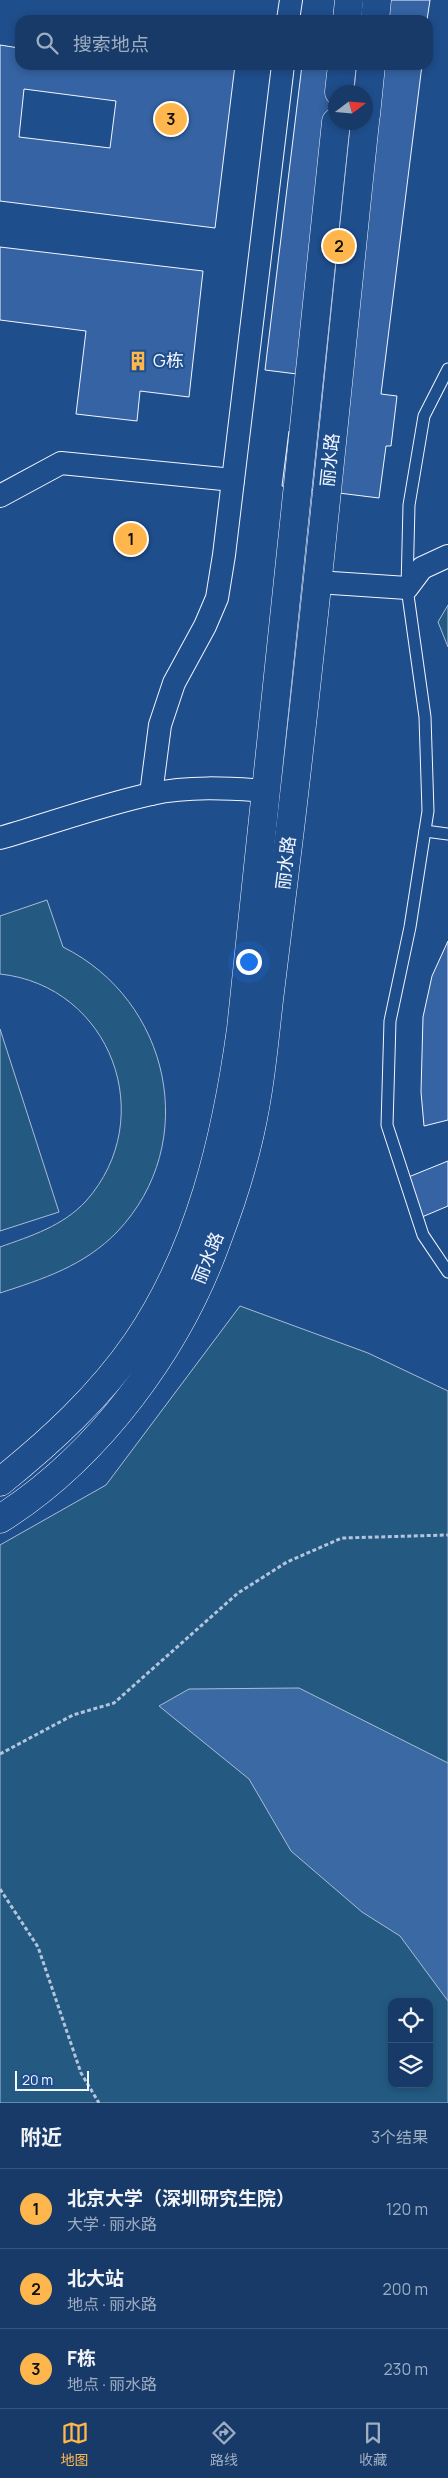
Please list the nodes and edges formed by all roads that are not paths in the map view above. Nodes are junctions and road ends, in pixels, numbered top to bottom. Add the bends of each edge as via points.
1 (290, 0) edge
2 (349, 0) edge
3 (377, 0) edge
4 (288, 15) edge
5 (348, 15) edge
6 (376, 15) edge
7 (282, 70) edge
8 (341, 70) edge
9 (370, 70) edge
10 (340, 85) edge
11 (369, 85) edge
12 (335, 130) edge
13 (364, 130) edge
14 (448, 369) edge
15 (233, 480) junction
16 (0, 496) edge
17 (448, 556) edge
18 (317, 582) junction
19 (407, 588) junction
20 (266, 792) junction
21 (151, 794) junction
22 (425, 831) junction
23 (448, 834) edge
24 (0, 838) edge
25 (448, 1272) edge
26 (0, 1482) edge
27 (0, 1519) edge

1 - 4 street
2 - 5 main road
3 - 6 main road
7 - 15 street
8 - 10 main road
9 - 11 main road
12 - 20 main road, 丽水路
13 - 18 main road, 丽水路
14 - 19 lane via 424,416 409,506
15 - 16 street via 62,463
15 - 21 street via 217,598 174,683 160,725
17 - 19 street via 422,568
18 - 19 street
18 - 27 main road, 丽水路 via 260,1080 249,1136 217,1241 170,1339 143,1382 72,1461
19 - 22 lane via 425,717 428,811
20 - 21 street via 205,789
20 - 26 main road, 丽水路 via 235,1073 218,1153 194,1233 160,1305 111,1376 54,1436
21 - 24 street
22 - 23 lane
22 - 25 lane via 410,927 390,1021 387,1125 423,1235

